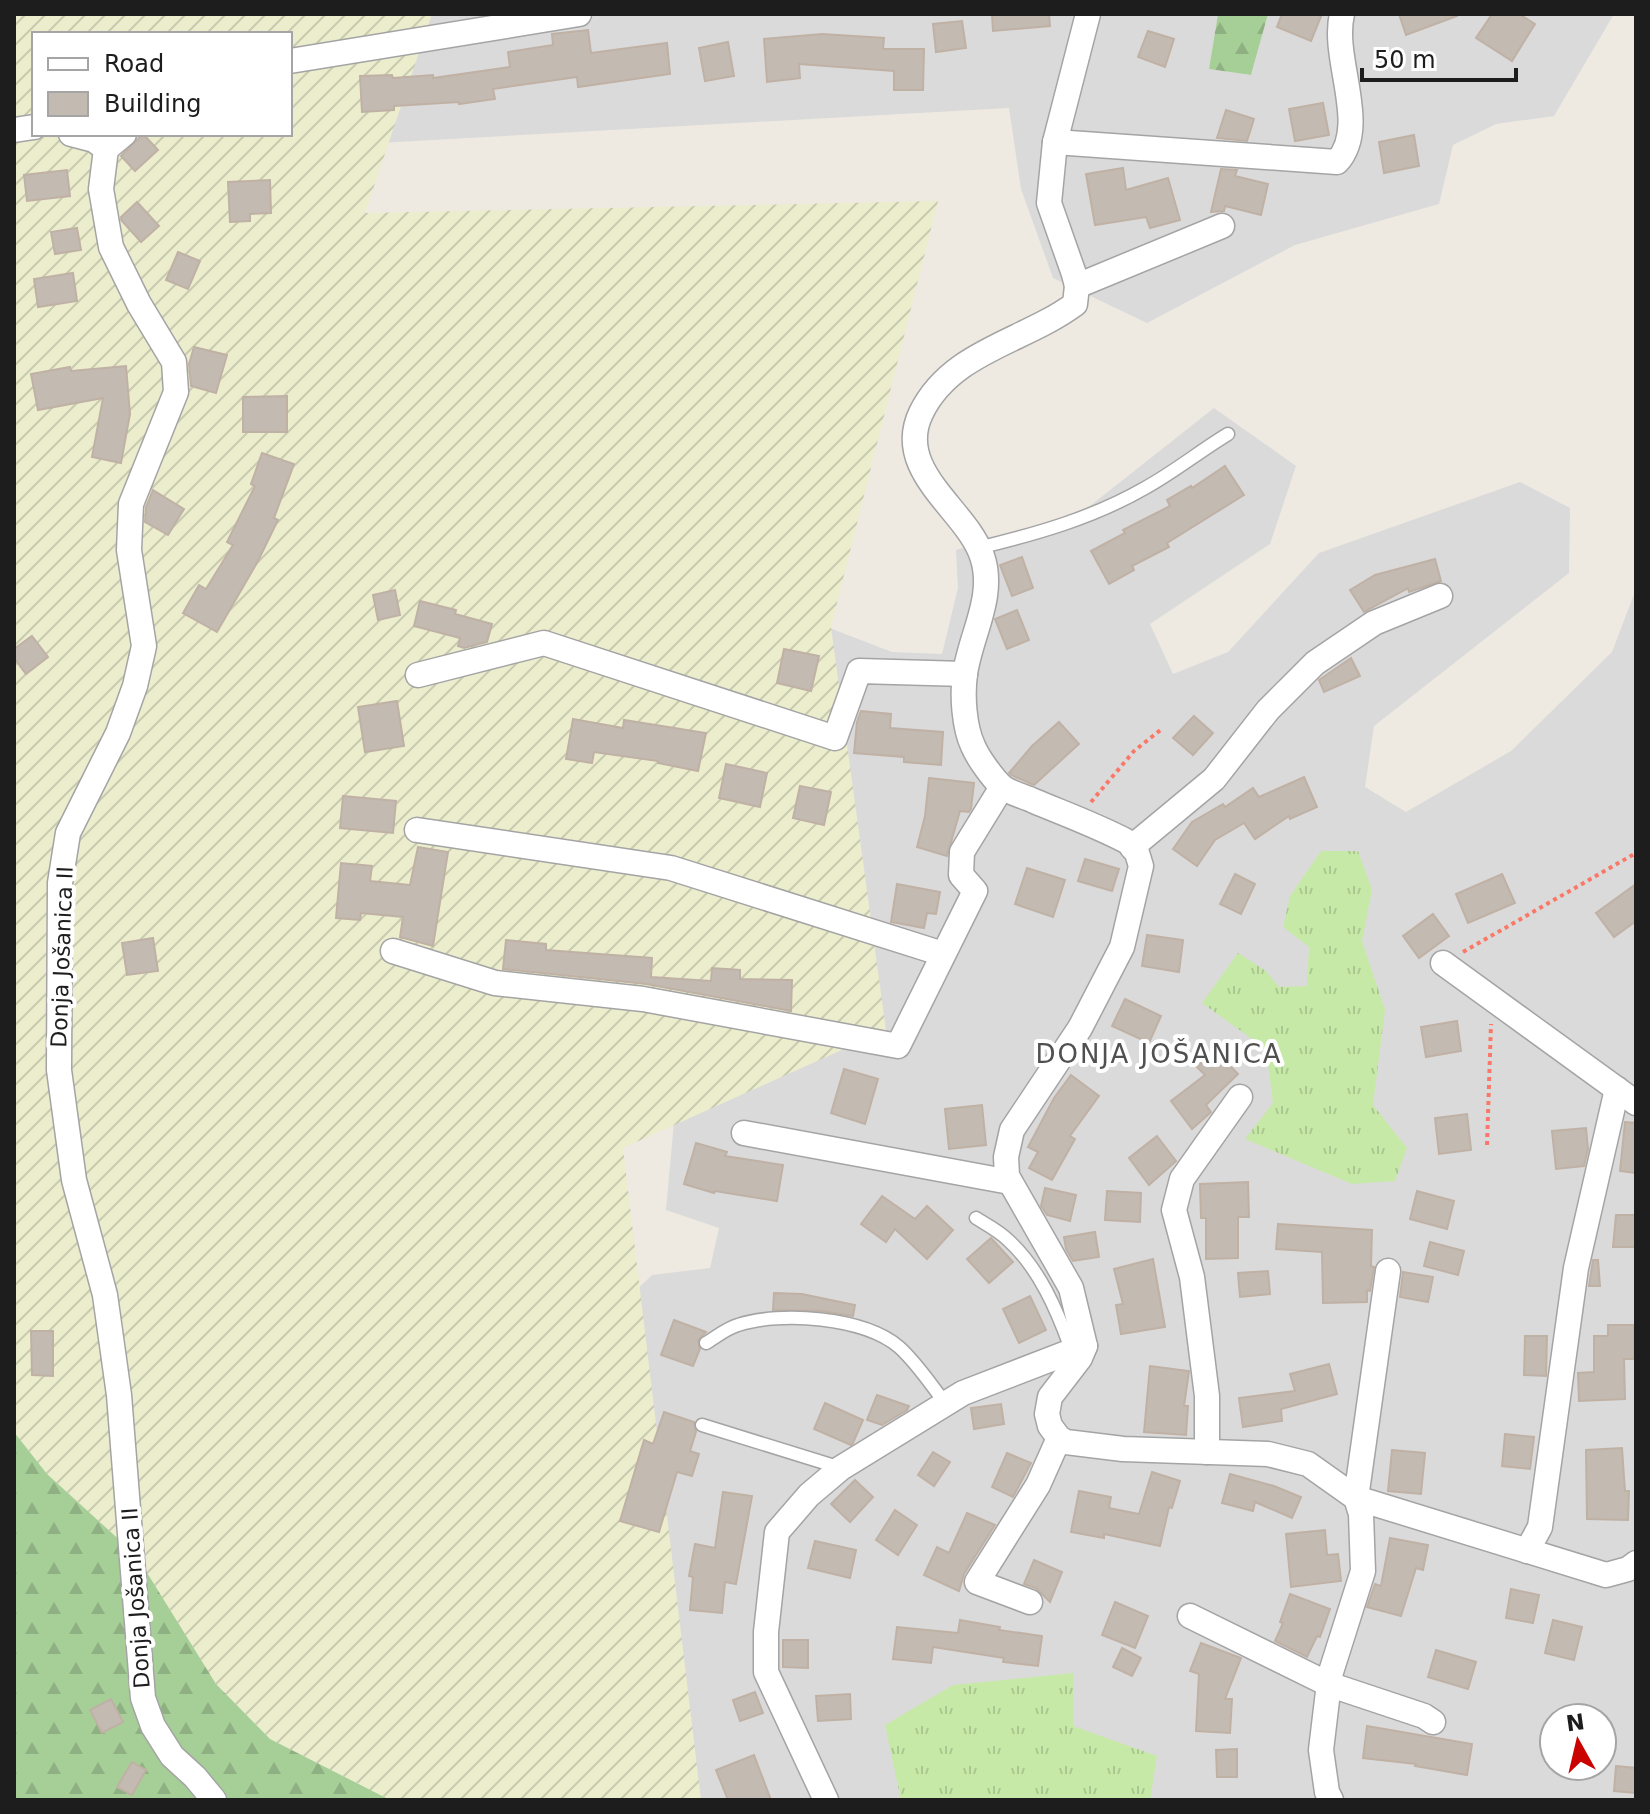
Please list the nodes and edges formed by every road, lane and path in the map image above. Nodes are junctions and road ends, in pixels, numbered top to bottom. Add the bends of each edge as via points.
1 (579, 14) edge
2 (1088, 14) edge
3 (1342, 14) edge
4 (546, 16) edge
5 (292, 61) edge
6 (79, 136) edge
7 (115, 142) edge
8 (1055, 142) junction
9 (1222, 226) dead end
10 (1077, 286) junction
11 (1228, 434) dead end
12 (978, 548) junction
13 (1440, 596) dead end
14 (965, 674) junction
15 (418, 675) dead end
16 (1163, 728) dead end
17 (1002, 787) junction
18 (1076, 819) junction
19 (417, 830) dead end
20 (1123, 841) junction
21 (1636, 853) edge
22 (393, 951) dead end
23 (943, 954) junction
24 (1443, 963) joint
25 (1491, 998) junction
26 (1627, 1096) edge
27 (1240, 1097) dead end
28 (744, 1133) dead end
29 (1487, 1145) dead end
30 (1010, 1182) junction
31 (976, 1218) dead end
32 (1388, 1271) dead end
33 (706, 1343) dead end
34 (1078, 1347) junction
35 (946, 1404) junction
36 (702, 1425) dead end
37 (1059, 1438) junction
38 (1207, 1452) junction
39 (841, 1468) junction
40 (1356, 1498) junction
41 (1527, 1551) junction
42 (1636, 1563) edge
43 (1030, 1602) dead end
44 (1190, 1616) dead end
45 (1328, 1684) junction
46 (1433, 1722) dead end
47 (214, 1800) edge
48 (826, 1800) edge
49 (1331, 1800) edge

1 - 4 street
2 - 8 street
3 - 8 street via 1351,135 1337,162
4 - 5 street
6 - 7 street
7 - 47 street, Donja Jošanica II via 101,189 111,247 174,362 176,392 131,504 129,550 144,646 135,686 118,733 68,833 60,883 59,1070 74,1180 105,1295 119,1395 143,1698 172,1756
8 - 10 street via 1049,203
9 - 10 street
10 - 12 street via 1075,304 1053,321 970,359 945,378 919,417 919,462
11 - 12 lane via 1145,488 1103,508 1044,532
12 - 14 street via 986,579
13 - 20 street via 1374,623 1315,663 1268,710 1214,779
14 - 15 street via 859,671 835,738 544,643
14 - 17 street via 973,747
16 - 18 path via 1134,751
17 - 18 street
17 - 23 street via 962,852 961,875 975,891
18 - 20 street
19 - 23 street via 671,868
20 - 30 street via 1141,866 1122,947 1080,1028 1012,1130 1006,1157
21 - 24 path
22 - 23 street via 495,983 643,999 898,1046
24 - 25 street
25 - 26 street
25 - 29 path
26 - 41 street via 1576,1268 1540,1527
27 - 38 street via 1182,1179 1174,1210 1192,1277 1207,1396
28 - 30 street
30 - 34 street via 1071,1288
31 - 34 lane via 1024,1257
32 - 40 street
33 - 35 lane via 735,1325 766,1318 864,1329 897,1345
34 - 35 street
34 - 37 street via 1080,1358 1050,1397 1047,1414
35 - 39 street
36 - 39 lane
37 - 38 street via 1123,1449
37 - 43 street via 1038,1485 977,1582
38 - 40 street via 1268,1454 1308,1464
39 - 48 street via 777,1532 766,1632 766,1672
40 - 41 street
40 - 45 street via 1363,1571
41 - 42 street via 1606,1575
44 - 45 street
45 - 46 street
45 - 49 street via 1321,1750

